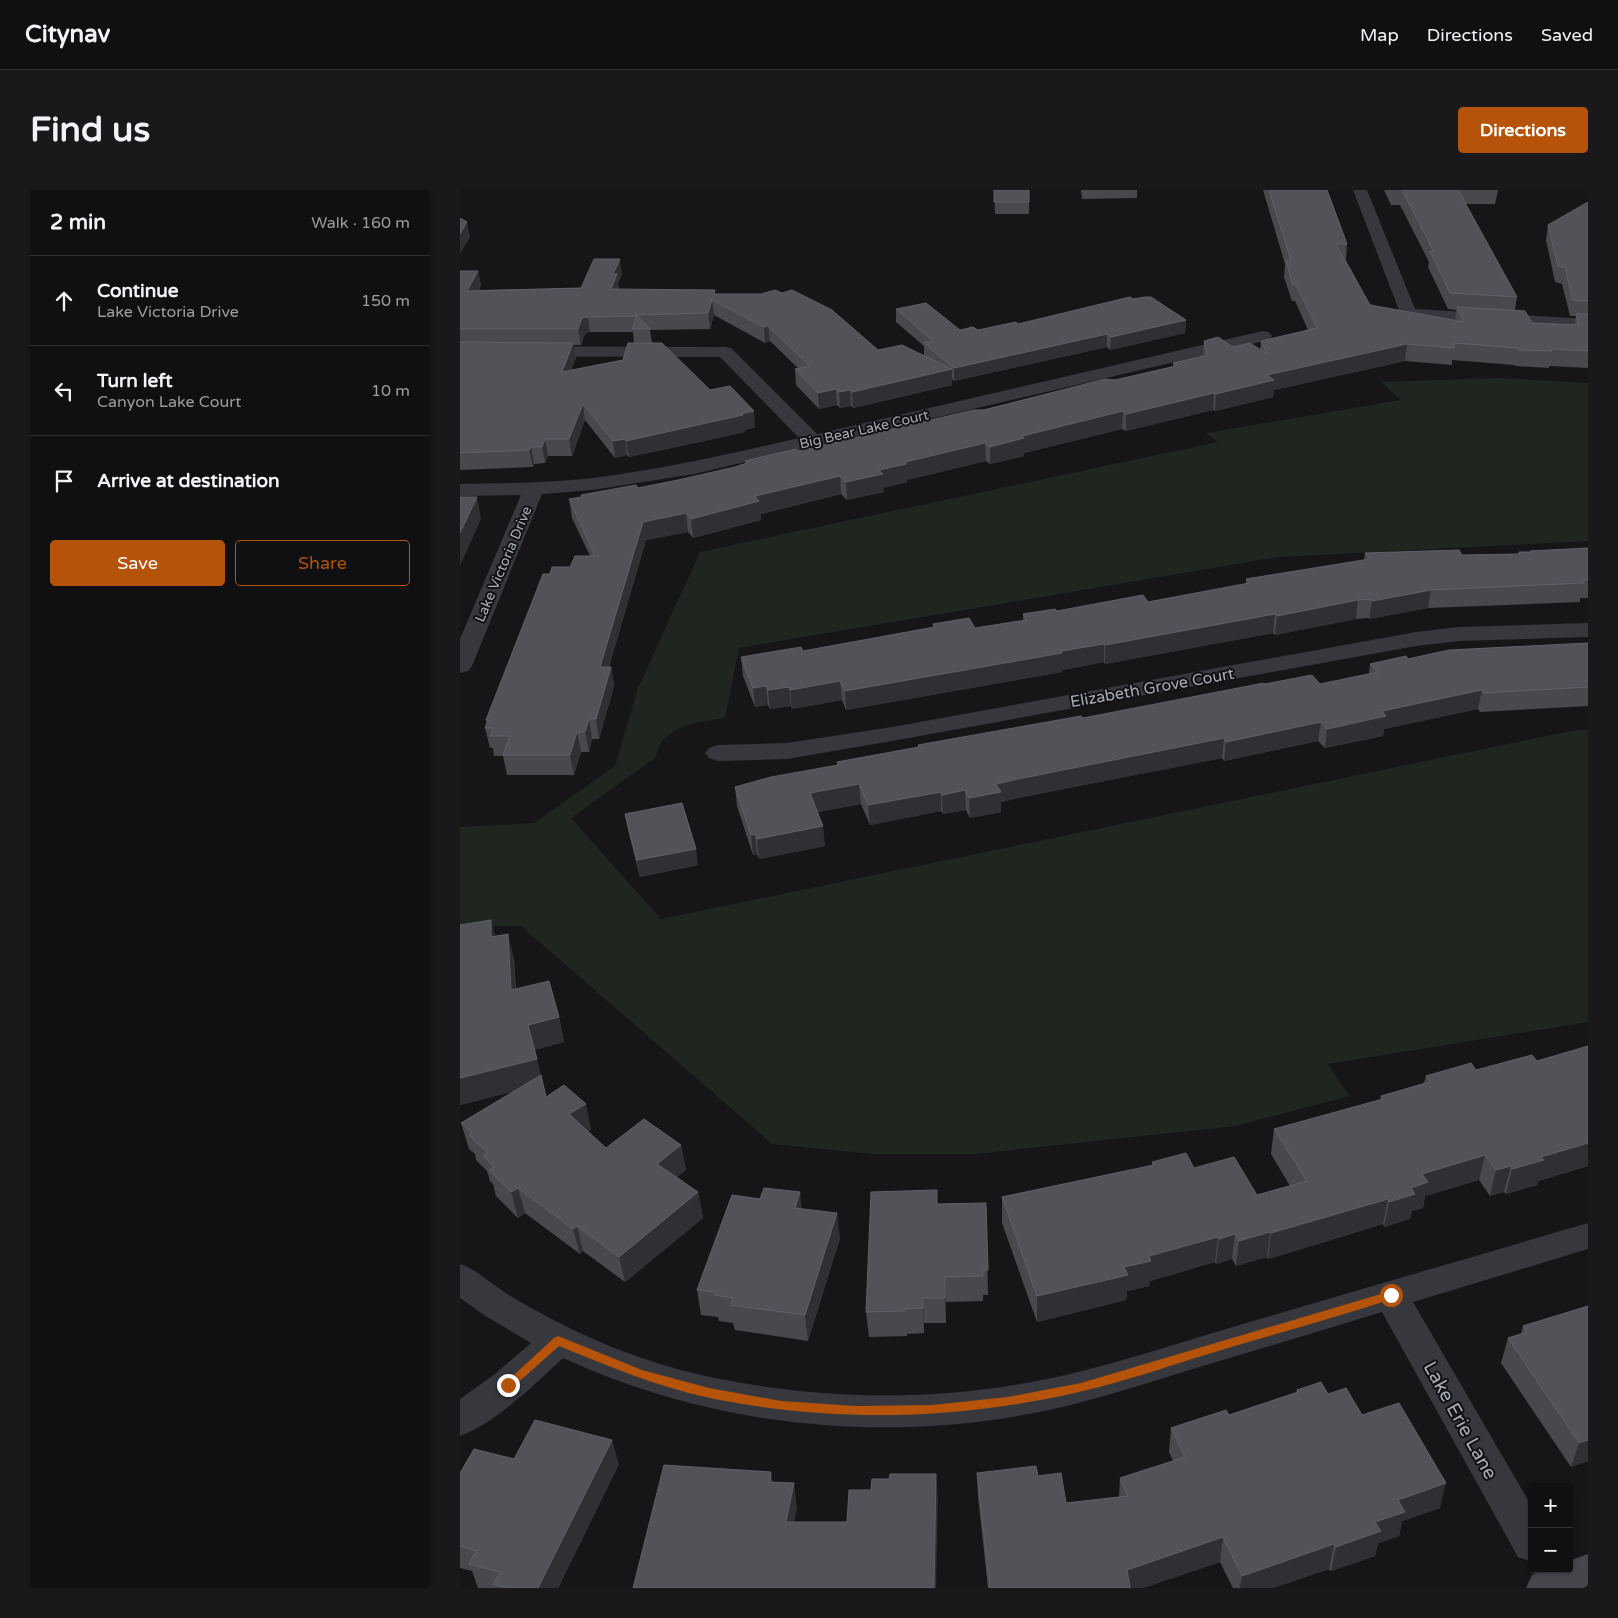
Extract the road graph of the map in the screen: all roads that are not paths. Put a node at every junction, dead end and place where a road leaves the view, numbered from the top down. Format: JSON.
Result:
{"nodes":[{"id":1,"x":1360,"y":190,"type":"edge"},
{"id":2,"x":1588,"y":324,"type":"edge"},
{"id":3,"x":1263,"y":336,"type":"dead end"},
{"id":4,"x":460,"y":351,"type":"edge"},
{"id":5,"x":813,"y":441,"type":"junction"},
{"id":6,"x":533,"y":489,"type":"junction"},
{"id":7,"x":460,"y":490,"type":"edge"},
{"id":8,"x":1588,"y":630,"type":"edge"},
{"id":9,"x":461,"y":662,"type":"edge"},
{"id":10,"x":718,"y":753,"type":"dead end"},
{"id":11,"x":1588,"y":1236,"type":"edge"},
{"id":12,"x":460,"y":1278,"type":"edge"},
{"id":13,"x":1391,"y":1295,"type":"junction"},
{"id":14,"x":558,"y":1341,"type":"junction"},
{"id":15,"x":460,"y":1420,"type":"edge"},
{"id":16,"x":1528,"y":1537,"type":"edge"}],
"edges":[{"from":1,"to":2,"type":"street"},
{"from":3,"to":5,"type":"street","name":"Big Bear Lake Court"},
{"from":4,"to":5,"type":"street"},
{"from":5,"to":6,"type":"street","name":"Big Bear Lake Court"},
{"from":6,"to":7,"type":"street","name":"Big Bear Lake Court"},
{"from":6,"to":9,"type":"street","name":"Lake Victoria Drive"},
{"from":8,"to":10,"type":"street","name":"Elizabeth Grove Court"},
{"from":11,"to":13,"type":"street"},
{"from":12,"to":14,"type":"street"},
{"from":13,"to":14,"type":"street"},
{"from":13,"to":16,"type":"street","name":"Lake Erie Lane"},
{"from":14,"to":15,"type":"street"}]}
